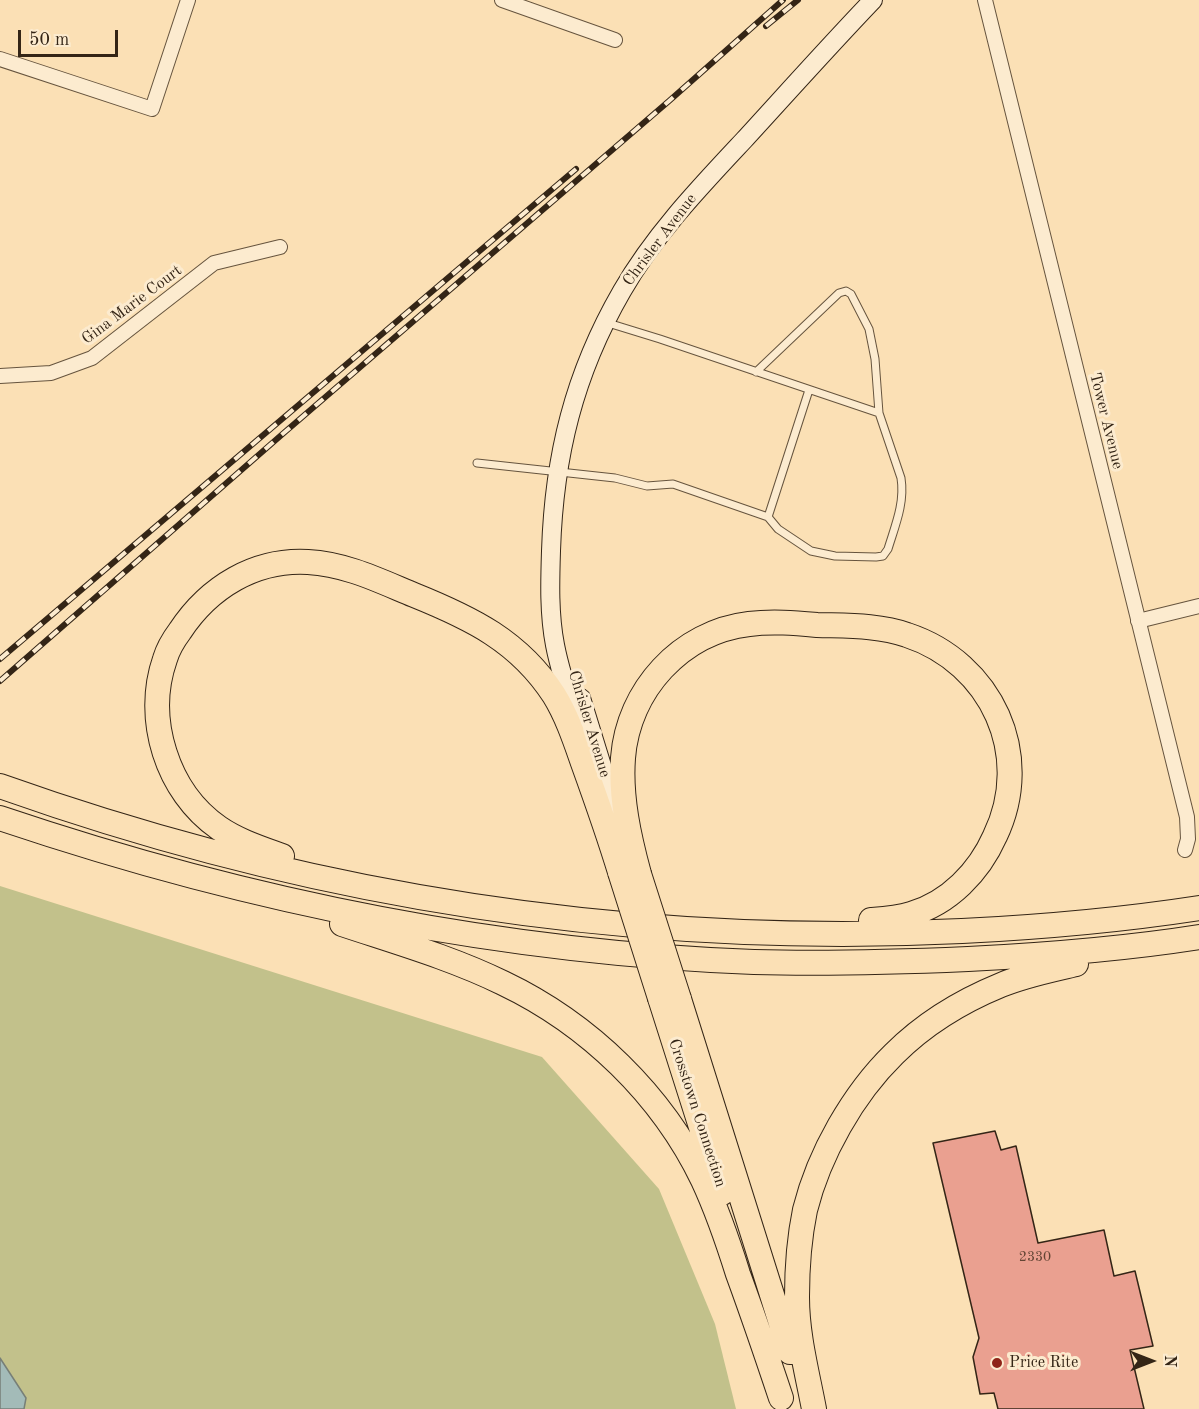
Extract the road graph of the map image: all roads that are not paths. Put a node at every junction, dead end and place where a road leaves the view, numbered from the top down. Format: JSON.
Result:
{"nodes":[{"id":1,"x":188,"y":0,"type":"edge"},
{"id":2,"x":502,"y":0,"type":"edge"},
{"id":3,"x":873,"y":0,"type":"edge"},
{"id":4,"x":985,"y":0,"type":"edge"},
{"id":5,"x":532,"y":5,"type":"edge"},
{"id":6,"x":615,"y":40,"type":"dead end"},
{"id":7,"x":0,"y":59,"type":"edge"},
{"id":8,"x":280,"y":247,"type":"dead end"},
{"id":9,"x":605,"y":322,"type":"junction"},
{"id":10,"x":756,"y":372,"type":"junction"},
{"id":11,"x":0,"y":376,"type":"edge"},
{"id":12,"x":809,"y":390,"type":"junction"},
{"id":13,"x":879,"y":413,"type":"junction"},
{"id":14,"x":477,"y":463,"type":"dead end"},
{"id":15,"x":558,"y":471,"type":"junction"},
{"id":16,"x":768,"y":517,"type":"junction"},
{"id":17,"x":550,"y":571,"type":"junction"},
{"id":18,"x":1199,"y":606,"type":"edge"},
{"id":19,"x":1138,"y":621,"type":"junction"},
{"id":20,"x":0,"y":786,"type":"edge"},
{"id":21,"x":0,"y":819,"type":"edge"},
{"id":22,"x":604,"y":819,"type":"junction"},
{"id":23,"x":1185,"y":850,"type":"dead end"},
{"id":24,"x":630,"y":873,"type":"junction"},
{"id":25,"x":214,"y":882,"type":"junction"},
{"id":26,"x":386,"y":892,"type":"junction"},
{"id":27,"x":1199,"y":908,"type":"edge"},
{"id":28,"x":754,"y":933,"type":"junction"},
{"id":29,"x":1199,"y":938,"type":"edge"},
{"id":30,"x":670,"y":999,"type":"junction"},
{"id":31,"x":783,"y":1403,"type":"edge"},
{"id":32,"x":807,"y":1409,"type":"edge"},
{"id":33,"x":814,"y":1409,"type":"edge"}],
"edges":[{"from":1,"to":7,"type":"street"},
{"from":2,"to":5,"type":"street"},
{"from":3,"to":9,"type":"street","name":"Chrisler Avenue"},
{"from":4,"to":19,"type":"street","name":"Tower Avenue"},
{"from":5,"to":6,"type":"street"},
{"from":8,"to":11,"type":"street","name":"Gina Marie Court"},
{"from":9,"to":10,"type":"lane"},
{"from":9,"to":15,"type":"street","name":"Chrisler Avenue"},
{"from":10,"to":12,"type":"lane"},
{"from":10,"to":13,"type":"lane"},
{"from":12,"to":13,"type":"lane"},
{"from":12,"to":16,"type":"lane"},
{"from":13,"to":16,"type":"lane"},
{"from":14,"to":15,"type":"lane"},
{"from":15,"to":16,"type":"lane"},
{"from":15,"to":17,"type":"street","name":"Chrisler Avenue"},
{"from":17,"to":22,"type":"street","name":"Chrisler Avenue"},
{"from":17,"to":24,"type":"street","name":"Chrisler Avenue"},
{"from":18,"to":19,"type":"street"},
{"from":19,"to":23,"type":"street","name":"Tower Avenue"},
{"from":20,"to":26,"type":"highway"},
{"from":21,"to":25,"type":"highway"},
{"from":22,"to":24,"type":"highway","name":"Crosstown Connection"},
{"from":22,"to":26,"type":"highway","name":"Crosstown Connection"},
{"from":24,"to":28,"type":"highway"},
{"from":24,"to":30,"type":"highway","name":"Crosstown Connection","bridge":true},
{"from":25,"to":29,"type":"highway"},
{"from":25,"to":31,"type":"highway"},
{"from":26,"to":28,"type":"highway"},
{"from":27,"to":28,"type":"highway"},
{"from":29,"to":33,"type":"highway"},
{"from":30,"to":31,"type":"highway","name":"Crosstown Connection"},
{"from":30,"to":32,"type":"highway","name":"Crosstown Connection"}]}
